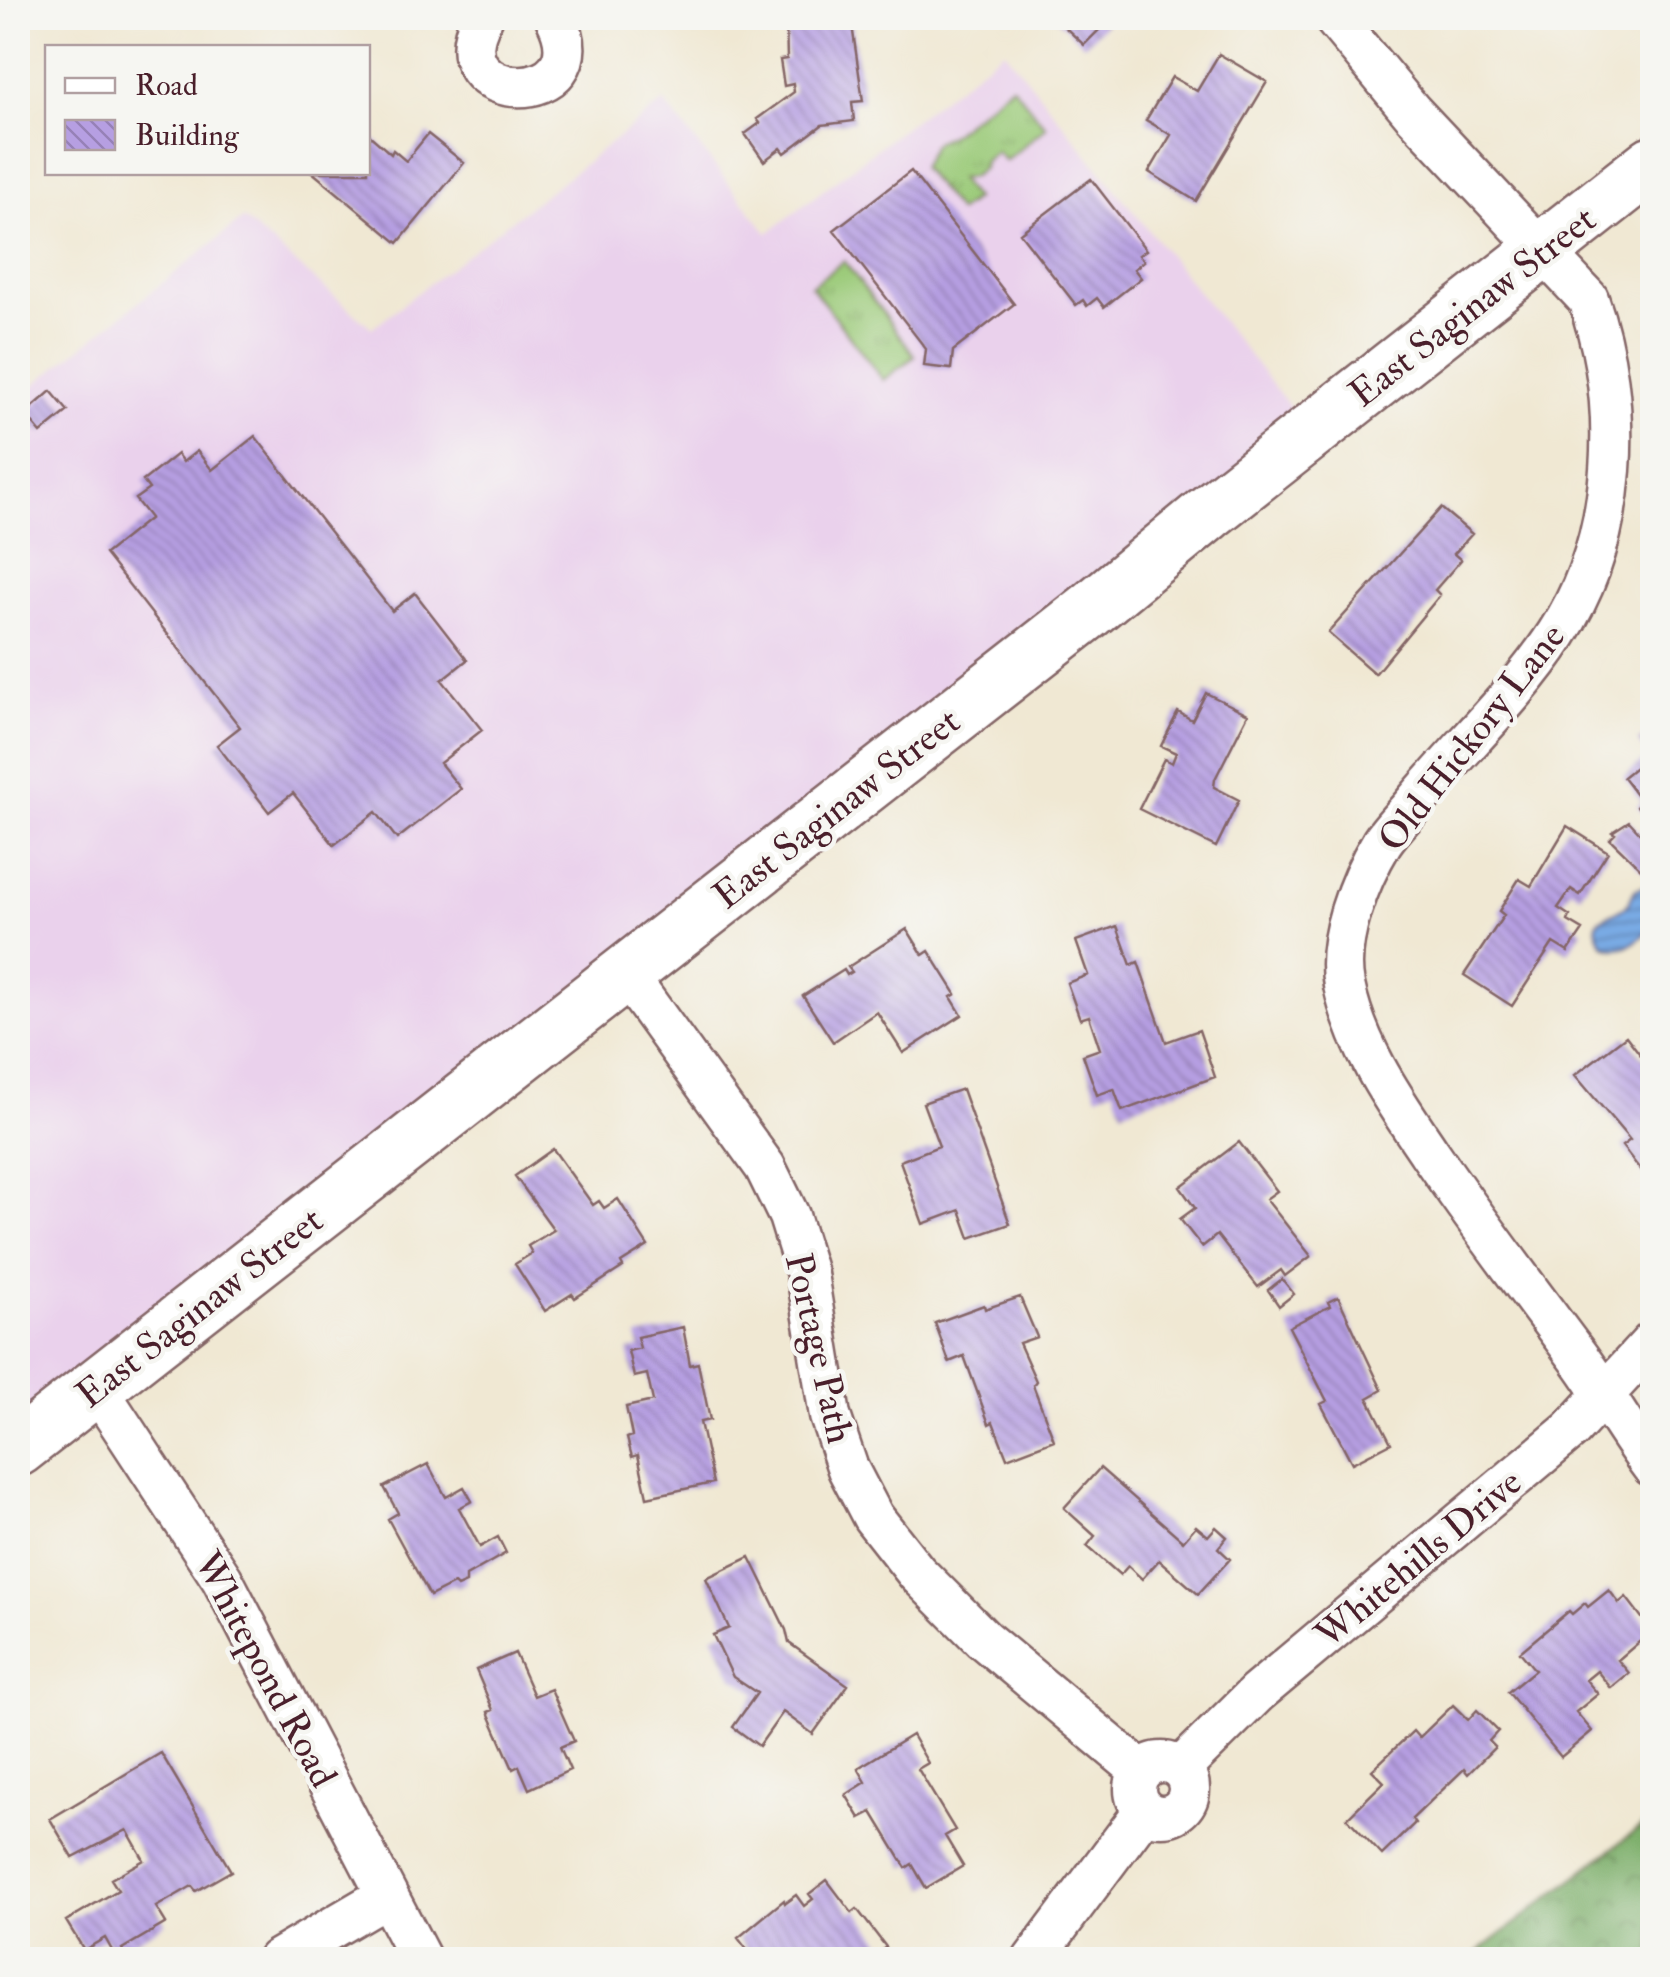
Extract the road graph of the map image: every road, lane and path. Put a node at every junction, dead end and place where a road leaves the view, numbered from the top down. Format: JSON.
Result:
{"nodes":[{"id":1,"x":482,"y":18,"type":"edge"},
{"id":2,"x":556,"y":18,"type":"edge"},
{"id":3,"x":1334,"y":18,"type":"edge"},
{"id":4,"x":1652,"y":164,"type":"edge"},
{"id":5,"x":1544,"y":251,"type":"junction"},
{"id":6,"x":625,"y":973,"type":"junction"},
{"id":7,"x":1652,"y":1342,"type":"edge"},
{"id":8,"x":96,"y":1387,"type":"junction"},
{"id":9,"x":1604,"y":1395,"type":"junction"},
{"id":10,"x":18,"y":1448,"type":"edge"},
{"id":11,"x":1652,"y":1466,"type":"edge"},
{"id":12,"x":1155,"y":1784,"type":"junction"},
{"id":13,"x":386,"y":1896,"type":"junction"},
{"id":14,"x":277,"y":1960,"type":"edge"},
{"id":15,"x":421,"y":1960,"type":"edge"},
{"id":16,"x":1033,"y":1960,"type":"edge"}],
"edges":[{"from":1,"to":2,"type":"street"},
{"from":3,"to":5,"type":"street","name":"Old Hickory Lane"},
{"from":4,"to":5,"type":"main road","name":"East Saginaw Street"},
{"from":5,"to":6,"type":"main road","name":"East Saginaw Street"},
{"from":5,"to":9,"type":"street","name":"Old Hickory Lane"},
{"from":6,"to":8,"type":"main road","name":"East Saginaw Street"},
{"from":6,"to":12,"type":"street","name":"Portage Path"},
{"from":7,"to":9,"type":"street","name":"Whitehills Drive"},
{"from":8,"to":10,"type":"main road","name":"East Saginaw Street"},
{"from":8,"to":13,"type":"street","name":"Whitepond Road"},
{"from":9,"to":11,"type":"street","name":"Old Hickory Lane"},
{"from":9,"to":12,"type":"street","name":"Whitehills Drive"},
{"from":12,"to":16,"type":"street","name":"Whitehills Drive"},
{"from":13,"to":14,"type":"street"},
{"from":13,"to":15,"type":"street","name":"Whitepond Road"}]}
